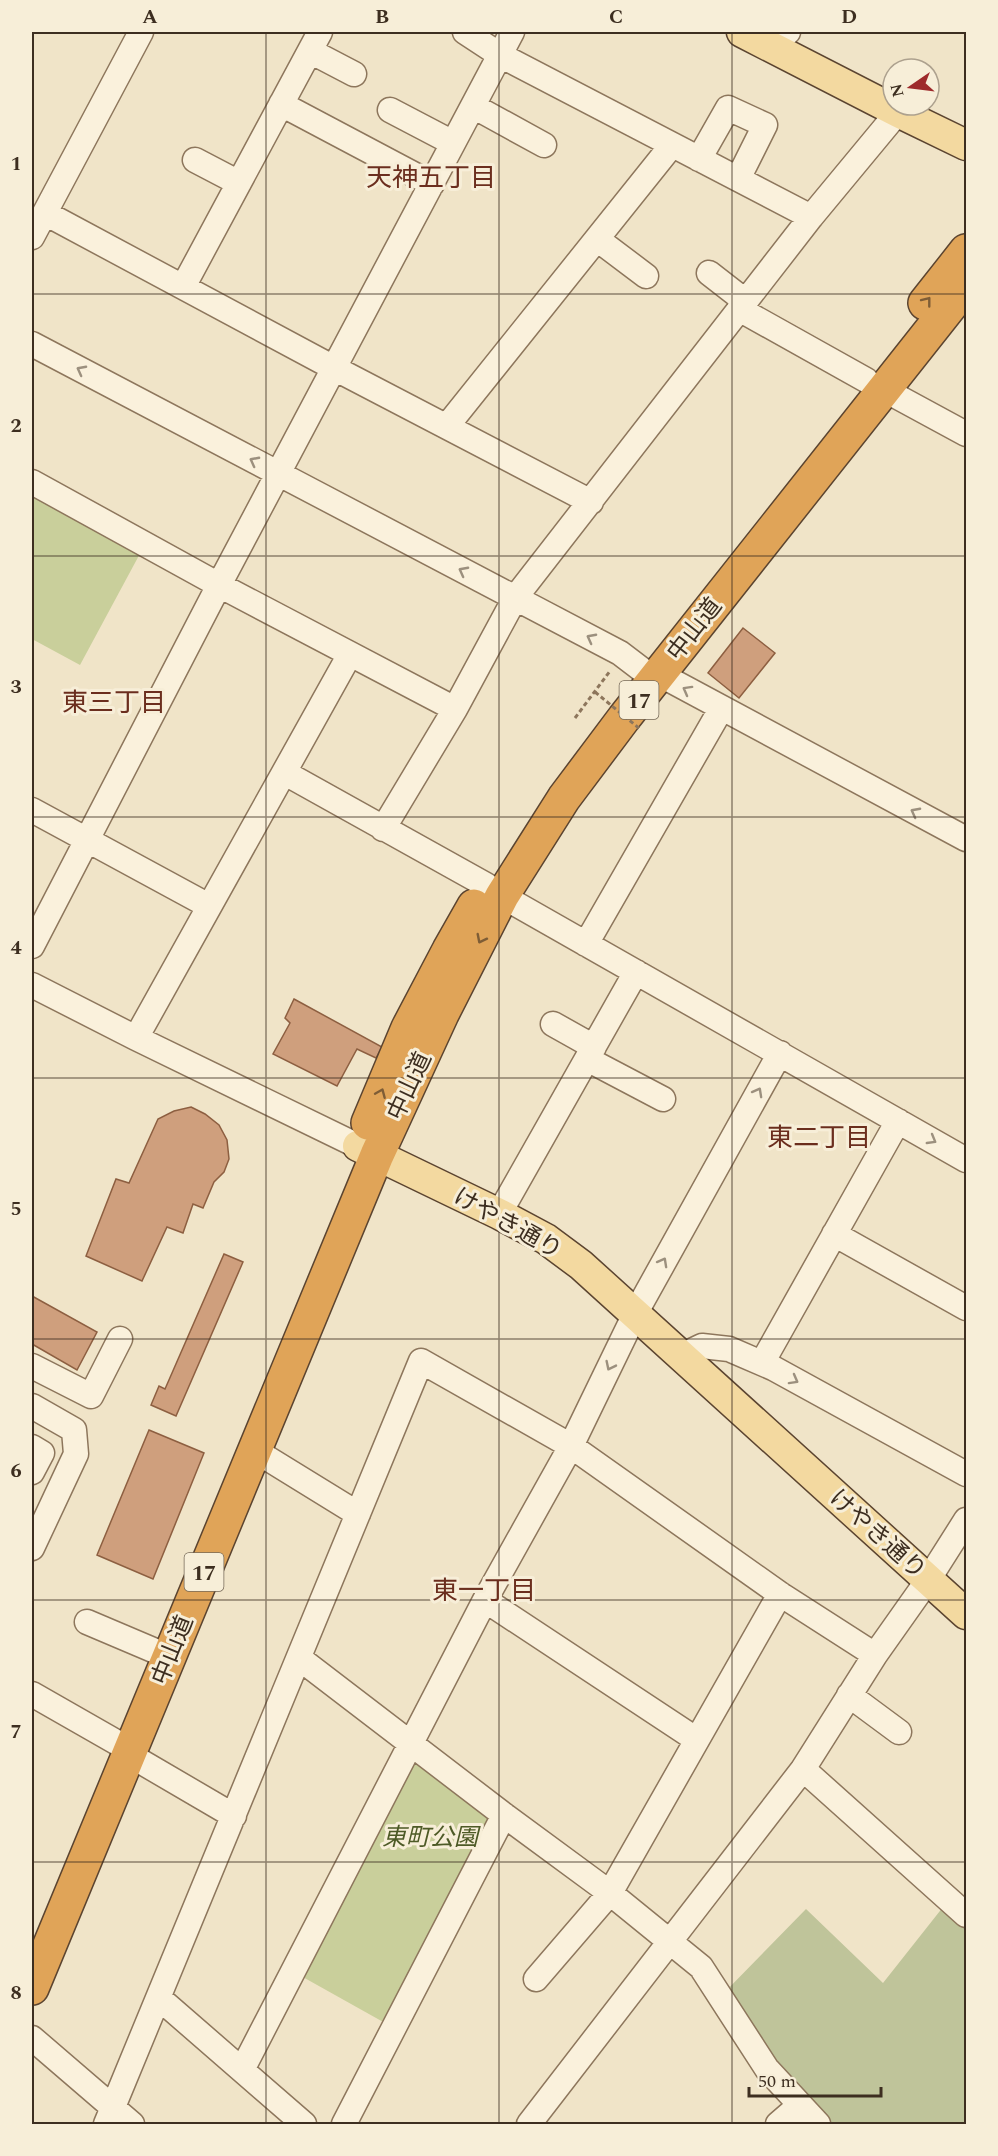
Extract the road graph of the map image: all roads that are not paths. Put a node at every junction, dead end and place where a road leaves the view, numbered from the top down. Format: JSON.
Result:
{"nodes":[{"id":1,"x":465,"y":32,"type":"edge"},
{"id":2,"x":512,"y":32,"type":"edge"},
{"id":3,"x":742,"y":32,"type":"edge"},
{"id":4,"x":132,"y":34,"type":"edge"},
{"id":5,"x":779,"y":40,"type":"edge"},
{"id":6,"x":315,"y":41,"type":"edge"},
{"id":7,"x":500,"y":55,"type":"junction"},
{"id":8,"x":354,"y":74,"type":"dead end"},
{"id":9,"x":881,"y":102,"type":"edge"},
{"id":10,"x":281,"y":104,"type":"junction"},
{"id":11,"x":473,"y":106,"type":"junction"},
{"id":12,"x":390,"y":110,"type":"dead end"},
{"id":13,"x":894,"y":117,"type":"edge"},
{"id":14,"x":909,"y":117,"type":"edge"},
{"id":15,"x":453,"y":143,"type":"junction"},
{"id":16,"x":966,"y":144,"type":"edge"},
{"id":17,"x":544,"y":145,"type":"dead end"},
{"id":18,"x":672,"y":145,"type":"junction"},
{"id":19,"x":699,"y":159,"type":"junction"},
{"id":20,"x":195,"y":160,"type":"dead end"},
{"id":21,"x":738,"y":179,"type":"junction"},
{"id":22,"x":239,"y":183,"type":"junction"},
{"id":23,"x":432,"y":184,"type":"junction"},
{"id":24,"x":45,"y":213,"type":"junction"},
{"id":25,"x":811,"y":217,"type":"junction"},
{"id":26,"x":32,"y":237,"type":"edge"},
{"id":27,"x":597,"y":238,"type":"junction"},
{"id":28,"x":966,"y":251,"type":"edge"},
{"id":29,"x":709,"y":273,"type":"dead end"},
{"id":30,"x":646,"y":276,"type":"dead end"},
{"id":31,"x":966,"y":286,"type":"edge"},
{"id":32,"x":183,"y":287,"type":"junction"},
{"id":33,"x":742,"y":305,"type":"junction"},
{"id":34,"x":32,"y":344,"type":"edge"},
{"id":35,"x":334,"y":368,"type":"junction"},
{"id":36,"x":874,"y":385,"type":"junction"},
{"id":37,"x":447,"y":426,"type":"junction"},
{"id":38,"x":966,"y":434,"type":"edge"},
{"id":39,"x":278,"y":474,"type":"junction"},
{"id":40,"x":32,"y":482,"type":"edge"},
{"id":41,"x":591,"y":502,"type":"junction"},
{"id":42,"x":219,"y":585,"type":"junction"},
{"id":43,"x":515,"y":598,"type":"junction"},
{"id":44,"x":350,"y":654,"type":"junction"},
{"id":45,"x":638,"y":670,"type":"junction"},
{"id":46,"x":455,"y":709,"type":"junction"},
{"id":47,"x":721,"y":709,"type":"junction"},
{"id":48,"x":285,"y":773,"type":"junction"},
{"id":49,"x":32,"y":810,"type":"edge"},
{"id":50,"x":383,"y":829,"type":"junction"},
{"id":51,"x":966,"y":839,"type":"edge"},
{"id":52,"x":87,"y":840,"type":"junction"},
{"id":53,"x":494,"y":891,"type":"junction"},
{"id":54,"x":209,"y":906,"type":"junction"},
{"id":55,"x":586,"y":944,"type":"junction"},
{"id":56,"x":32,"y":946,"type":"edge"},
{"id":57,"x":636,"y":972,"type":"junction"},
{"id":58,"x":32,"y":985,"type":"edge"},
{"id":59,"x":553,"y":1024,"type":"dead end"},
{"id":60,"x":136,"y":1038,"type":"junction"},
{"id":61,"x":590,"y":1053,"type":"junction"},
{"id":62,"x":780,"y":1053,"type":"junction"},
{"id":63,"x":663,"y":1099,"type":"dead end"},
{"id":64,"x":898,"y":1121,"type":"junction"},
{"id":65,"x":367,"y":1151,"type":"junction"},
{"id":66,"x":966,"y":1160,"type":"edge"},
{"id":67,"x":499,"y":1214,"type":"junction"},
{"id":68,"x":834,"y":1234,"type":"junction"},
{"id":69,"x":966,"y":1308,"type":"edge"},
{"id":70,"x":635,"y":1314,"type":"junction"},
{"id":71,"x":120,"y":1339,"type":"dead end"},
{"id":72,"x":681,"y":1356,"type":"junction"},
{"id":73,"x":762,"y":1363,"type":"junction"},
{"id":74,"x":32,"y":1366,"type":"edge"},
{"id":75,"x":32,"y":1406,"type":"edge"},
{"id":76,"x":571,"y":1446,"type":"junction"},
{"id":77,"x":32,"y":1447,"type":"edge"},
{"id":78,"x":254,"y":1450,"type":"junction"},
{"id":79,"x":32,"y":1472,"type":"edge"},
{"id":80,"x":966,"y":1474,"type":"edge"},
{"id":81,"x":358,"y":1514,"type":"junction"},
{"id":82,"x":966,"y":1520,"type":"edge"},
{"id":83,"x":32,"y":1548,"type":"edge"},
{"id":84,"x":928,"y":1580,"type":"junction"},
{"id":85,"x":780,"y":1594,"type":"junction"},
{"id":86,"x":485,"y":1600,"type":"junction"},
{"id":87,"x":966,"y":1614,"type":"edge"},
{"id":88,"x":87,"y":1623,"type":"dead end"},
{"id":89,"x":153,"y":1650,"type":"junction"},
{"id":90,"x":875,"y":1655,"type":"junction"},
{"id":91,"x":299,"y":1658,"type":"junction"},
{"id":92,"x":32,"y":1694,"type":"edge"},
{"id":93,"x":849,"y":1695,"type":"junction"},
{"id":94,"x":898,"y":1732,"type":"dead end"},
{"id":95,"x":697,"y":1740,"type":"junction"},
{"id":96,"x":410,"y":1743,"type":"junction"},
{"id":97,"x":122,"y":1748,"type":"junction"},
{"id":98,"x":803,"y":1769,"type":"junction"},
{"id":99,"x":504,"y":1815,"type":"junction"},
{"id":100,"x":234,"y":1816,"type":"junction"},
{"id":101,"x":610,"y":1893,"type":"junction"},
{"id":102,"x":966,"y":1915,"type":"edge"},
{"id":103,"x":32,"y":1938,"type":"edge"},
{"id":104,"x":670,"y":1941,"type":"junction"},
{"id":105,"x":536,"y":1979,"type":"dead end"},
{"id":106,"x":32,"y":1989,"type":"edge"},
{"id":107,"x":159,"y":1998,"type":"junction"},
{"id":108,"x":32,"y":2038,"type":"edge"},
{"id":109,"x":242,"y":2070,"type":"junction"},
{"id":110,"x":800,"y":2105,"type":"junction"},
{"id":111,"x":110,"y":2116,"type":"edge"},
{"id":112,"x":132,"y":2124,"type":"edge"},
{"id":113,"x":304,"y":2124,"type":"edge"},
{"id":114,"x":344,"y":2124,"type":"edge"},
{"id":115,"x":529,"y":2124,"type":"edge"},
{"id":116,"x":778,"y":2124,"type":"edge"},
{"id":117,"x":818,"y":2124,"type":"edge"}],
"edges":[{"from":1,"to":7,"type":"street"},
{"from":2,"to":7,"type":"street"},
{"from":3,"to":5,"type":"main road"},
{"from":4,"to":24,"type":"street"},
{"from":5,"to":9,"type":"main road"},
{"from":6,"to":8,"type":"street"},
{"from":6,"to":10,"type":"street"},
{"from":7,"to":11,"type":"street"},
{"from":7,"to":18,"type":"street"},
{"from":10,"to":22,"type":"street"},
{"from":10,"to":23,"type":"street"},
{"from":11,"to":15,"type":"street"},
{"from":11,"to":17,"type":"street"},
{"from":12,"to":15,"type":"street"},
{"from":13,"to":25,"type":"street"},
{"from":14,"to":16,"type":"main road"},
{"from":15,"to":23,"type":"street"},
{"from":18,"to":19,"type":"street"},
{"from":18,"to":27,"type":"street"},
{"from":19,"to":21,"type":"street"},
{"from":19,"to":21,"type":"street"},
{"from":20,"to":22,"type":"street"},
{"from":21,"to":25,"type":"street"},
{"from":22,"to":32,"type":"street"},
{"from":23,"to":35,"type":"street"},
{"from":24,"to":26,"type":"street"},
{"from":24,"to":32,"type":"street"},
{"from":25,"to":33,"type":"street"},
{"from":27,"to":30,"type":"street"},
{"from":27,"to":37,"type":"street"},
{"from":36,"to":28,"type":"highway","name":"中山道","number":"17","one_way":true},
{"from":29,"to":33,"type":"street"},
{"from":31,"to":36,"type":"highway","name":"中山道","number":"17"},
{"from":32,"to":35,"type":"street"},
{"from":33,"to":36,"type":"street"},
{"from":33,"to":41,"type":"street"},
{"from":39,"to":34,"type":"street","one_way":true},
{"from":35,"to":37,"type":"street"},
{"from":35,"to":39,"type":"street"},
{"from":36,"to":38,"type":"street"},
{"from":36,"to":45,"type":"highway","name":"中山道","number":"17"},
{"from":37,"to":41,"type":"street"},
{"from":39,"to":42,"type":"street"},
{"from":43,"to":39,"type":"street","one_way":true},
{"from":40,"to":42,"type":"street"},
{"from":41,"to":43,"type":"street"},
{"from":42,"to":44,"type":"street"},
{"from":42,"to":52,"type":"street"},
{"from":45,"to":43,"type":"street","one_way":true},
{"from":43,"to":46,"type":"street"},
{"from":44,"to":46,"type":"street"},
{"from":44,"to":48,"type":"street"},
{"from":47,"to":45,"type":"street","one_way":true},
{"from":45,"to":53,"type":"highway","name":"中山道","number":"17"},
{"from":46,"to":50,"type":"street"},
{"from":51,"to":47,"type":"street","one_way":true},
{"from":47,"to":55,"type":"street"},
{"from":48,"to":50,"type":"street"},
{"from":48,"to":54,"type":"street"},
{"from":49,"to":52,"type":"street"},
{"from":50,"to":53,"type":"street"},
{"from":52,"to":54,"type":"street"},
{"from":52,"to":56,"type":"street"},
{"from":53,"to":55,"type":"street"},
{"from":53,"to":65,"type":"highway","name":"中山道","number":"17"},
{"from":54,"to":60,"type":"street"},
{"from":55,"to":57,"type":"street"},
{"from":57,"to":61,"type":"street"},
{"from":57,"to":62,"type":"street"},
{"from":58,"to":60,"type":"street","name":"けやき通り"},
{"from":59,"to":61,"type":"street"},
{"from":60,"to":65,"type":"street","name":"けやき通り"},
{"from":61,"to":63,"type":"street"},
{"from":61,"to":67,"type":"street"},
{"from":62,"to":64,"type":"street"},
{"from":70,"to":62,"type":"street","one_way":true},
{"from":64,"to":66,"type":"street","one_way":true},
{"from":64,"to":68,"type":"street"},
{"from":65,"to":67,"type":"main road","name":"けやき通り"},
{"from":65,"to":78,"type":"highway","name":"中山道","number":"17"},
{"from":65,"to":89,"type":"highway","name":"中山道","number":"17"},
{"from":67,"to":70,"type":"main road","name":"けやき通り"},
{"from":68,"to":69,"type":"street"},
{"from":68,"to":73,"type":"street"},
{"from":70,"to":72,"type":"main road","name":"けやき通り"},
{"from":70,"to":76,"type":"street","one_way":true},
{"from":71,"to":74,"type":"street"},
{"from":72,"to":73,"type":"street"},
{"from":72,"to":84,"type":"main road","name":"けやき通り"},
{"from":73,"to":80,"type":"street","one_way":true},
{"from":75,"to":83,"type":"street"},
{"from":76,"to":81,"type":"street"},
{"from":76,"to":85,"type":"street"},
{"from":76,"to":86,"type":"street"},
{"from":77,"to":79,"type":"street"},
{"from":78,"to":81,"type":"street"},
{"from":78,"to":97,"type":"highway","name":"中山道","number":"17"},
{"from":81,"to":91,"type":"street"},
{"from":82,"to":84,"type":"street"},
{"from":84,"to":87,"type":"main road","name":"けやき通り"},
{"from":84,"to":90,"type":"street"},
{"from":85,"to":90,"type":"street"},
{"from":85,"to":95,"type":"street"},
{"from":86,"to":95,"type":"street"},
{"from":86,"to":96,"type":"street"},
{"from":88,"to":89,"type":"street"},
{"from":89,"to":97,"type":"highway","name":"中山道","number":"17"},
{"from":90,"to":93,"type":"street"},
{"from":91,"to":96,"type":"street"},
{"from":91,"to":100,"type":"street"},
{"from":92,"to":97,"type":"street"},
{"from":93,"to":94,"type":"street"},
{"from":93,"to":98,"type":"street"},
{"from":95,"to":101,"type":"street"},
{"from":96,"to":99,"type":"street"},
{"from":96,"to":109,"type":"street"},
{"from":97,"to":100,"type":"street"},
{"from":97,"to":103,"type":"highway","name":"中山道","number":"17"},
{"from":97,"to":106,"type":"highway","name":"中山道","number":"17"},
{"from":98,"to":102,"type":"street"},
{"from":98,"to":104,"type":"street"},
{"from":99,"to":101,"type":"street"},
{"from":99,"to":114,"type":"street"},
{"from":100,"to":107,"type":"street"},
{"from":101,"to":104,"type":"street"},
{"from":101,"to":105,"type":"street"},
{"from":104,"to":110,"type":"street"},
{"from":104,"to":115,"type":"street"},
{"from":107,"to":109,"type":"street"},
{"from":107,"to":111,"type":"street"},
{"from":108,"to":111,"type":"street"},
{"from":109,"to":113,"type":"street"},
{"from":110,"to":116,"type":"street"},
{"from":110,"to":117,"type":"street"},
{"from":111,"to":112,"type":"street"}]}
